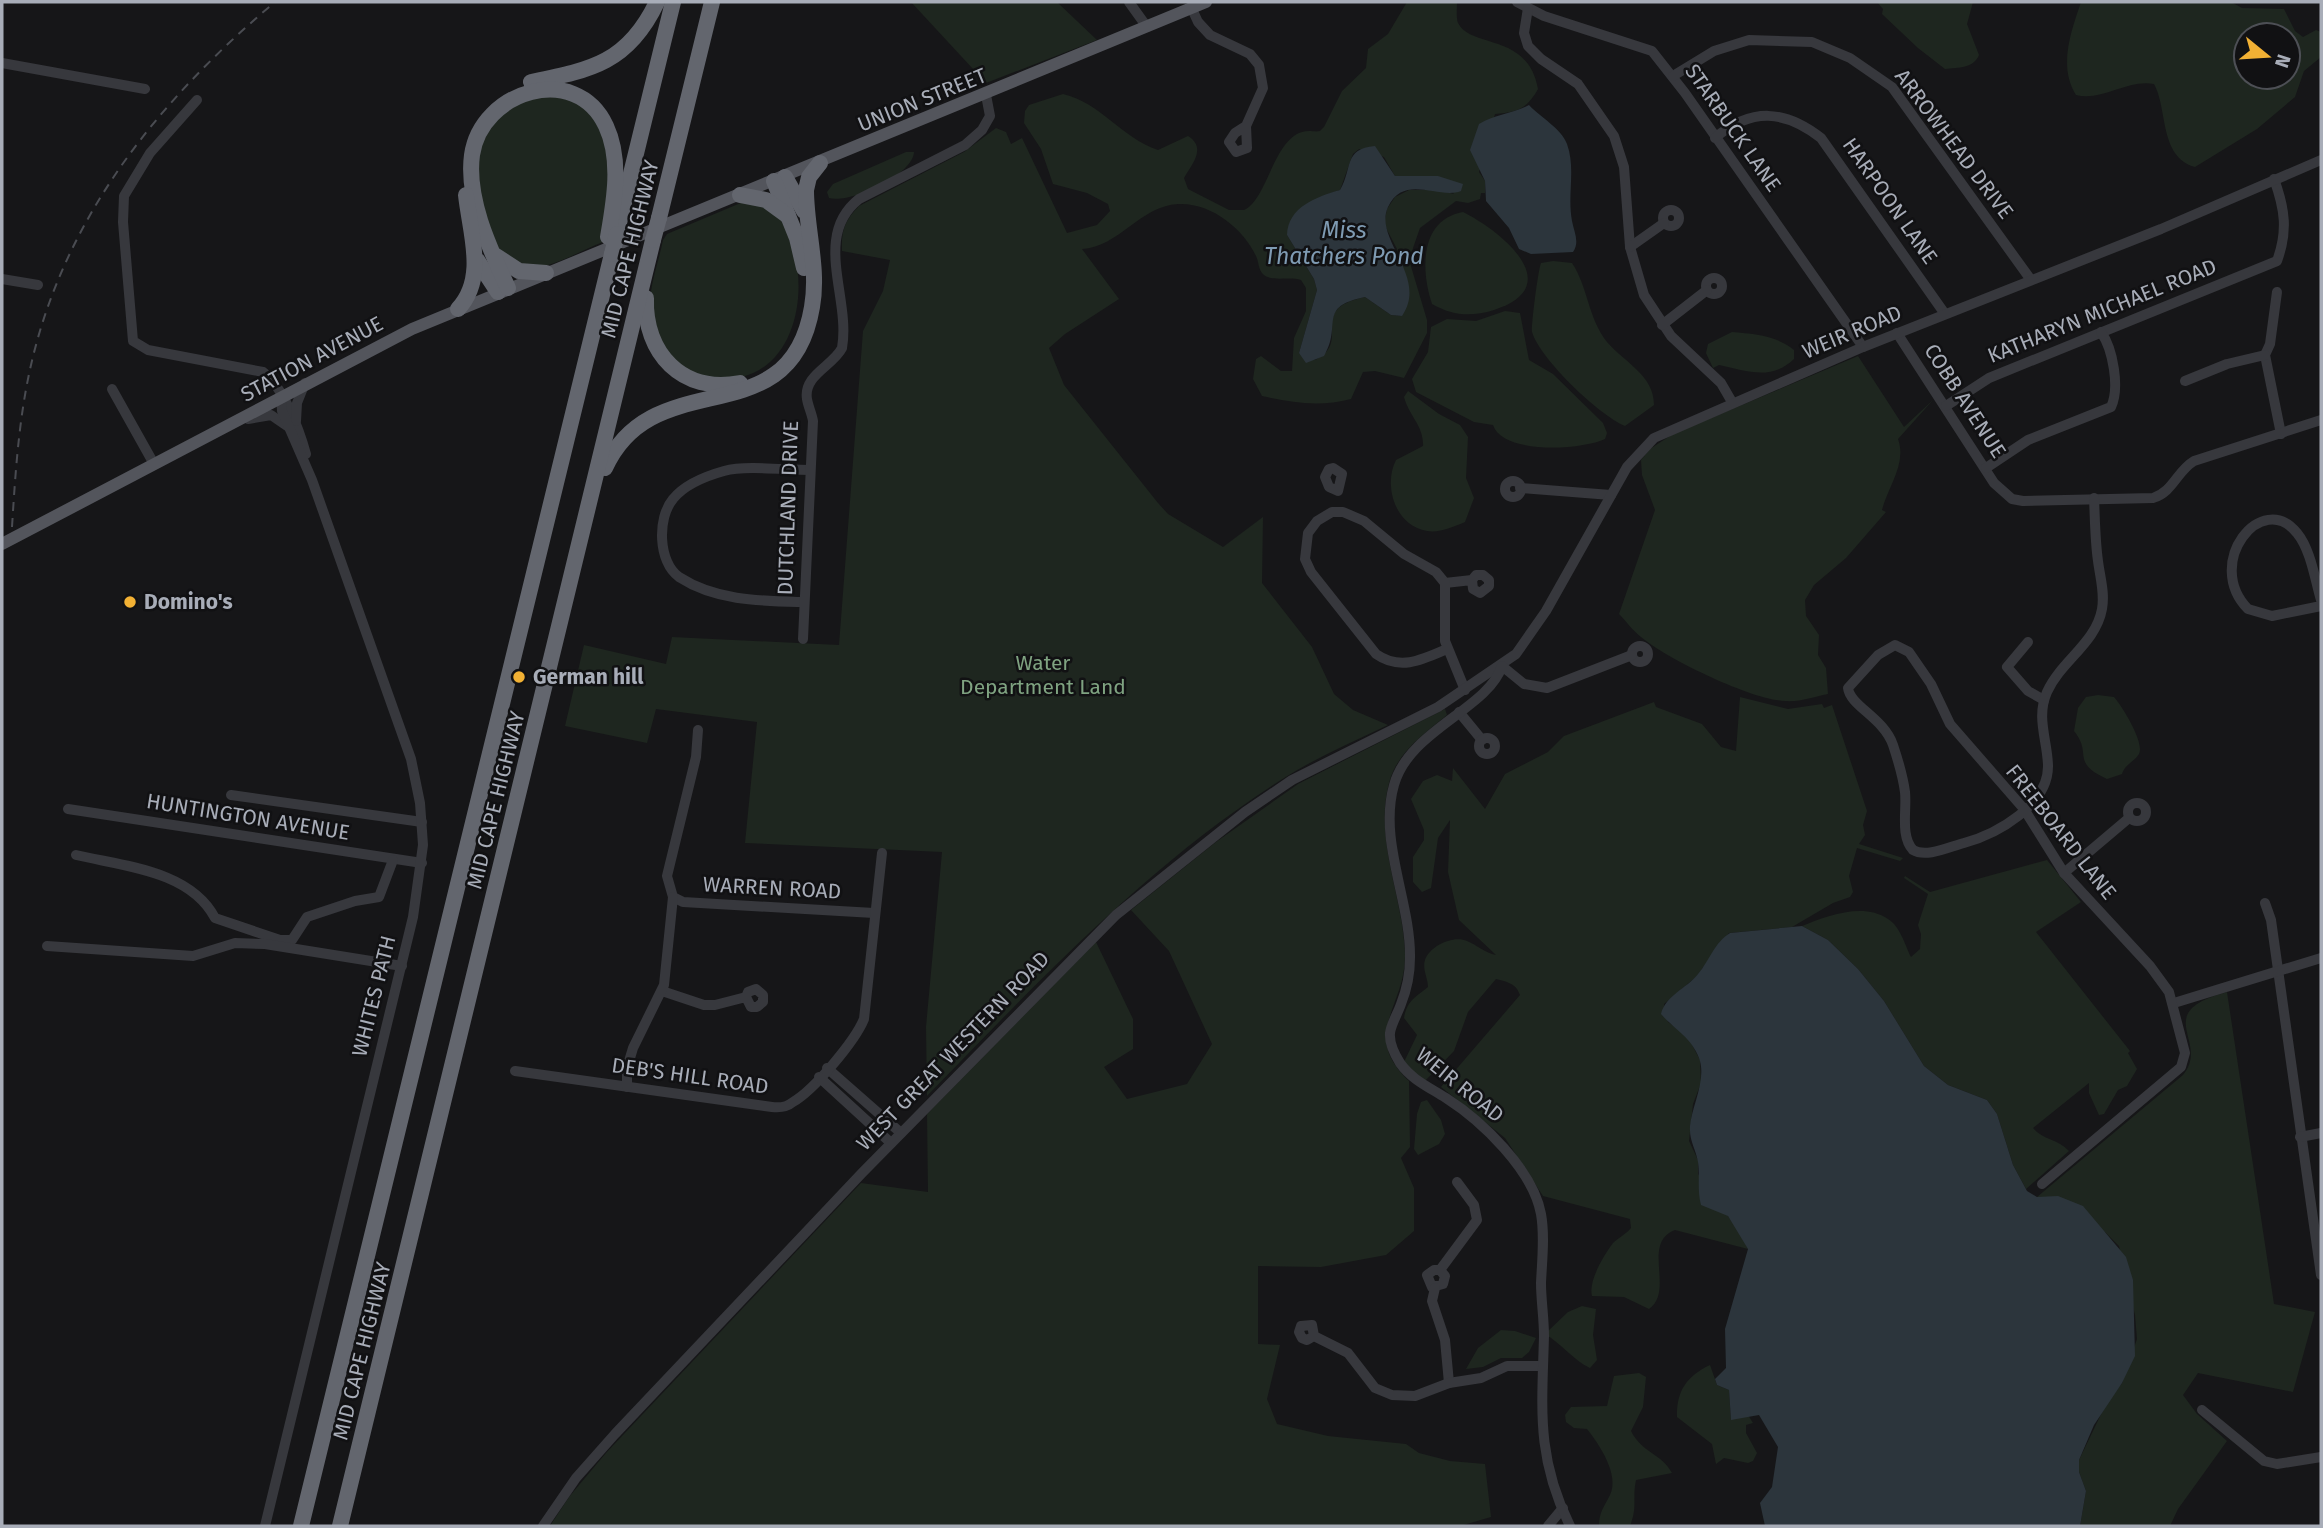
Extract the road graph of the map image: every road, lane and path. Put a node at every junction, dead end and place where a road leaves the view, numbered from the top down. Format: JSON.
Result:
{"nodes":[{"id":1,"x":657,"y":2,"type":"edge"},
{"id":2,"x":673,"y":2,"type":"edge"},
{"id":3,"x":712,"y":2,"type":"edge"},
{"id":4,"x":1129,"y":2,"type":"edge"},
{"id":5,"x":1206,"y":2,"type":"edge"},
{"id":6,"x":1517,"y":2,"type":"edge"},
{"id":7,"x":1528,"y":8,"type":"junction"},
{"id":8,"x":1192,"y":9,"type":"junction"},
{"id":9,"x":1147,"y":27,"type":"junction"},
{"id":10,"x":2,"y":63,"type":"edge"},
{"id":11,"x":1673,"y":76,"type":"junction"},
{"id":12,"x":145,"y":89,"type":"dead end"},
{"id":13,"x":986,"y":95,"type":"junction"},
{"id":14,"x":197,"y":100,"type":"dead end"},
{"id":15,"x":1246,"y":126,"type":"dead end"},
{"id":16,"x":1716,"y":138,"type":"junction"},
{"id":17,"x":2321,"y":160,"type":"edge"},
{"id":18,"x":820,"y":163,"type":"junction"},
{"id":19,"x":779,"y":179,"type":"junction"},
{"id":20,"x":2274,"y":179,"type":"junction"},
{"id":21,"x":740,"y":195,"type":"junction"},
{"id":22,"x":807,"y":216,"type":"junction"},
{"id":23,"x":789,"y":218,"type":"junction"},
{"id":24,"x":1664,"y":223,"type":"dead end"},
{"id":25,"x":654,"y":229,"type":"junction"},
{"id":26,"x":612,"y":235,"type":"junction"},
{"id":27,"x":1630,"y":247,"type":"junction"},
{"id":28,"x":473,"y":252,"type":"junction"},
{"id":29,"x":494,"y":254,"type":"junction"},
{"id":30,"x":546,"y":273,"type":"junction"},
{"id":31,"x":2,"y":279,"type":"edge"},
{"id":32,"x":2031,"y":280,"type":"junction"},
{"id":33,"x":38,"y":285,"type":"dead end"},
{"id":34,"x":503,"y":290,"type":"junction"},
{"id":35,"x":1707,"y":290,"type":"dead end"},
{"id":36,"x":2277,"y":292,"type":"dead end"},
{"id":37,"x":458,"y":309,"type":"junction"},
{"id":38,"x":1945,"y":314,"type":"junction"},
{"id":39,"x":1662,"y":325,"type":"junction"},
{"id":40,"x":2101,"y":332,"type":"junction"},
{"id":41,"x":1897,"y":333,"type":"junction"},
{"id":42,"x":1863,"y":347,"type":"junction"},
{"id":43,"x":2265,"y":355,"type":"junction"},
{"id":44,"x":2185,"y":382,"type":"dead end"},
{"id":45,"x":305,"y":383,"type":"junction"},
{"id":46,"x":112,"y":389,"type":"dead end"},
{"id":47,"x":281,"y":397,"type":"junction"},
{"id":48,"x":1732,"y":402,"type":"junction"},
{"id":49,"x":1946,"y":406,"type":"junction"},
{"id":50,"x":2321,"y":420,"type":"edge"},
{"id":51,"x":293,"y":426,"type":"junction"},
{"id":52,"x":216,"y":431,"type":"junction"},
{"id":53,"x":2281,"y":435,"type":"junction"},
{"id":54,"x":154,"y":464,"type":"junction"},
{"id":55,"x":1986,"y":468,"type":"junction"},
{"id":56,"x":810,"y":470,"type":"junction"},
{"id":57,"x":1520,"y":488,"type":"dead end"},
{"id":58,"x":1338,"y":491,"type":"dead end"},
{"id":59,"x":1612,"y":495,"type":"junction"},
{"id":60,"x":2094,"y":498,"type":"junction"},
{"id":61,"x":592,"y":499,"type":"junction"},
{"id":62,"x":1337,"y":511,"type":"junction"},
{"id":63,"x":2,"y":544,"type":"edge"},
{"id":64,"x":1472,"y":580,"type":"dead end"},
{"id":65,"x":1446,"y":583,"type":"junction"},
{"id":66,"x":2321,"y":600,"type":"edge"},
{"id":67,"x":803,"y":602,"type":"junction"},
{"id":68,"x":2321,"y":606,"type":"edge"},
{"id":69,"x":803,"y":639,"type":"dead end"},
{"id":70,"x":2028,"y":642,"type":"dead end"},
{"id":71,"x":1447,"y":649,"type":"junction"},
{"id":72,"x":1632,"y":655,"type":"dead end"},
{"id":73,"x":1502,"y":666,"type":"junction"},
{"id":74,"x":1465,"y":690,"type":"junction"},
{"id":75,"x":2044,"y":700,"type":"junction"},
{"id":76,"x":1460,"y":712,"type":"junction"},
{"id":77,"x":698,"y":730,"type":"dead end"},
{"id":78,"x":1482,"y":740,"type":"dead end"},
{"id":79,"x":231,"y":795,"type":"dead end"},
{"id":80,"x":68,"y":808,"type":"dead end"},
{"id":81,"x":2024,"y":809,"type":"junction"},
{"id":82,"x":2129,"y":818,"type":"dead end"},
{"id":83,"x":422,"y":822,"type":"junction"},
{"id":84,"x":882,"y":853,"type":"dead end"},
{"id":85,"x":76,"y":855,"type":"dead end"},
{"id":86,"x":393,"y":860,"type":"junction"},
{"id":87,"x":422,"y":863,"type":"junction"},
{"id":88,"x":2064,"y":873,"type":"junction"},
{"id":89,"x":673,"y":897,"type":"junction"},
{"id":90,"x":2265,"y":903,"type":"dead end"},
{"id":91,"x":874,"y":913,"type":"junction"},
{"id":92,"x":47,"y":946,"type":"dead end"},
{"id":93,"x":2321,"y":958,"type":"edge"},
{"id":94,"x":401,"y":966,"type":"junction"},
{"id":95,"x":2278,"y":970,"type":"junction"},
{"id":96,"x":662,"y":991,"type":"junction"},
{"id":97,"x":746,"y":997,"type":"dead end"},
{"id":98,"x":2174,"y":1003,"type":"junction"},
{"id":99,"x":514,"y":1071,"type":"dead end"},
{"id":100,"x":823,"y":1072,"type":"junction"},
{"id":101,"x":627,"y":1087,"type":"junction"},
{"id":102,"x":901,"y":1133,"type":"junction"},
{"id":103,"x":2321,"y":1133,"type":"edge"},
{"id":104,"x":2300,"y":1137,"type":"junction"},
{"id":105,"x":891,"y":1143,"type":"junction"},
{"id":106,"x":1457,"y":1182,"type":"dead end"},
{"id":107,"x":2042,"y":1184,"type":"dead end"},
{"id":108,"x":2321,"y":1275,"type":"edge"},
{"id":109,"x":1314,"y":1336,"type":"dead end"},
{"id":110,"x":1541,"y":1366,"type":"junction"},
{"id":111,"x":1449,"y":1383,"type":"junction"},
{"id":112,"x":2202,"y":1410,"type":"dead end"},
{"id":113,"x":2321,"y":1457,"type":"edge"},
{"id":114,"x":1563,"y":1508,"type":"junction"},
{"id":115,"x":265,"y":1526,"type":"edge"},
{"id":116,"x":301,"y":1526,"type":"edge"},
{"id":117,"x":340,"y":1526,"type":"edge"},
{"id":118,"x":543,"y":1526,"type":"edge"},
{"id":119,"x":1548,"y":1526,"type":"edge"},
{"id":120,"x":1570,"y":1526,"type":"edge"}],
"edges":[{"from":1,"to":28,"type":"highway"},
{"from":2,"to":26,"type":"highway","name":"MID CAPE HIGHWAY"},
{"from":3,"to":25,"type":"highway","name":"MID CAPE HIGHWAY"},
{"from":4,"to":9,"type":"street"},
{"from":5,"to":8,"type":"main road","name":"UNION STREET"},
{"from":6,"to":7,"type":"street","name":"STARBUCK LANE"},
{"from":7,"to":11,"type":"street","name":"STARBUCK LANE"},
{"from":7,"to":27,"type":"street"},
{"from":8,"to":9,"type":"main road","name":"UNION STREET"},
{"from":8,"to":15,"type":"street"},
{"from":9,"to":13,"type":"main road","name":"UNION STREET"},
{"from":10,"to":12,"type":"street"},
{"from":11,"to":16,"type":"street","name":"STARBUCK LANE"},
{"from":11,"to":32,"type":"street","name":"ARROWHEAD DRIVE"},
{"from":13,"to":18,"type":"main road","name":"UNION STREET"},
{"from":13,"to":56,"type":"street","name":"DUTCHLAND DRIVE"},
{"from":14,"to":47,"type":"street"},
{"from":16,"to":38,"type":"street","name":"HARPOON LANE"},
{"from":16,"to":42,"type":"street","name":"STARBUCK LANE"},
{"from":17,"to":20,"type":"street","name":"WEIR ROAD"},
{"from":18,"to":19,"type":"main road","name":"UNION STREET"},
{"from":18,"to":22,"type":"highway"},
{"from":19,"to":21,"type":"main road","name":"UNION STREET"},
{"from":19,"to":22,"type":"highway"},
{"from":19,"to":23,"type":"highway"},
{"from":20,"to":32,"type":"street","name":"WEIR ROAD"},
{"from":20,"to":40,"type":"street","name":"KATHARYN MICHAEL ROAD"},
{"from":21,"to":23,"type":"highway"},
{"from":21,"to":25,"type":"main road","name":"UNION STREET"},
{"from":22,"to":61,"type":"highway"},
{"from":23,"to":25,"type":"highway"},
{"from":24,"to":27,"type":"street"},
{"from":25,"to":30,"type":"main road","name":"STATION AVENUE"},
{"from":25,"to":61,"type":"highway","name":"MID CAPE HIGHWAY"},
{"from":26,"to":29,"type":"highway"},
{"from":26,"to":116,"type":"highway","name":"MID CAPE HIGHWAY","bridge":true},
{"from":27,"to":39,"type":"street"},
{"from":28,"to":34,"type":"highway"},
{"from":28,"to":37,"type":"highway"},
{"from":29,"to":30,"type":"highway"},
{"from":29,"to":34,"type":"highway"},
{"from":30,"to":34,"type":"main road","name":"STATION AVENUE"},
{"from":31,"to":33,"type":"street"},
{"from":32,"to":38,"type":"street","name":"WEIR ROAD"},
{"from":34,"to":37,"type":"main road","name":"STATION AVENUE"},
{"from":35,"to":39,"type":"street"},
{"from":36,"to":43,"type":"street"},
{"from":37,"to":45,"type":"main road","name":"STATION AVENUE"},
{"from":38,"to":41,"type":"street","name":"WEIR ROAD"},
{"from":39,"to":48,"type":"street"},
{"from":40,"to":49,"type":"street","name":"KATHARYN MICHAEL ROAD"},
{"from":40,"to":55,"type":"street"},
{"from":41,"to":42,"type":"street","name":"WEIR ROAD"},
{"from":41,"to":49,"type":"street","name":"COBB AVENUE"},
{"from":42,"to":48,"type":"street","name":"WEIR ROAD"},
{"from":43,"to":44,"type":"street"},
{"from":43,"to":53,"type":"street"},
{"from":45,"to":47,"type":"main road","name":"STATION AVENUE"},
{"from":45,"to":51,"type":"street"},
{"from":46,"to":54,"type":"street"},
{"from":47,"to":51,"type":"street","name":"WHITES PATH"},
{"from":47,"to":52,"type":"main road","name":"STATION AVENUE"},
{"from":48,"to":59,"type":"street","name":"WEIR ROAD"},
{"from":49,"to":55,"type":"street","name":"COBB AVENUE"},
{"from":50,"to":53,"type":"street"},
{"from":51,"to":52,"type":"street"},
{"from":51,"to":83,"type":"street","name":"WHITES PATH"},
{"from":52,"to":54,"type":"main road","name":"STATION AVENUE"},
{"from":53,"to":60,"type":"street"},
{"from":54,"to":63,"type":"main road","name":"STATION AVENUE"},
{"from":55,"to":60,"type":"street","name":"COBB AVENUE"},
{"from":56,"to":67,"type":"street","name":"DUTCHLAND DRIVE"},
{"from":56,"to":67,"type":"street"},
{"from":57,"to":59,"type":"street"},
{"from":58,"to":62,"type":"street"},
{"from":59,"to":73,"type":"street","name":"WEIR ROAD"},
{"from":60,"to":75,"type":"street"},
{"from":61,"to":117,"type":"highway","name":"MID CAPE HIGHWAY"},
{"from":62,"to":65,"type":"street"},
{"from":62,"to":71,"type":"street"},
{"from":64,"to":65,"type":"street"},
{"from":65,"to":71,"type":"street"},
{"from":66,"to":68,"type":"street"},
{"from":67,"to":69,"type":"street","name":"DUTCHLAND DRIVE"},
{"from":70,"to":75,"type":"street"},
{"from":71,"to":74,"type":"street"},
{"from":72,"to":73,"type":"street"},
{"from":73,"to":74,"type":"street","name":"WEIR ROAD"},
{"from":73,"to":76,"type":"street","name":"WEIR ROAD"},
{"from":74,"to":102,"type":"street","name":"WEST GREAT WESTERN ROAD"},
{"from":75,"to":81,"type":"street"},
{"from":76,"to":78,"type":"street"},
{"from":76,"to":110,"type":"street","name":"WEIR ROAD"},
{"from":77,"to":89,"type":"street","name":"WARREN ROAD"},
{"from":79,"to":83,"type":"street"},
{"from":80,"to":86,"type":"street","name":"HUNTINGTON AVENUE"},
{"from":81,"to":81,"type":"street","name":"FREEBOARD LANE"},
{"from":81,"to":88,"type":"street","name":"FREEBOARD LANE"},
{"from":82,"to":88,"type":"street"},
{"from":83,"to":87,"type":"street","name":"WHITES PATH"},
{"from":84,"to":91,"type":"street","name":"DEB'S HILL ROAD"},
{"from":85,"to":86,"type":"street"},
{"from":86,"to":87,"type":"street","name":"HUNTINGTON AVENUE"},
{"from":87,"to":94,"type":"street","name":"WHITES PATH"},
{"from":88,"to":98,"type":"street","name":"FREEBOARD LANE"},
{"from":89,"to":91,"type":"street","name":"WARREN ROAD"},
{"from":89,"to":96,"type":"street"},
{"from":90,"to":95,"type":"street"},
{"from":91,"to":100,"type":"street","name":"DEB'S HILL ROAD"},
{"from":92,"to":94,"type":"street"},
{"from":93,"to":95,"type":"street"},
{"from":94,"to":115,"type":"street","name":"WHITES PATH"},
{"from":95,"to":98,"type":"street"},
{"from":95,"to":104,"type":"street"},
{"from":96,"to":97,"type":"street"},
{"from":96,"to":101,"type":"street"},
{"from":98,"to":107,"type":"street","name":"FREEBOARD LANE"},
{"from":99,"to":101,"type":"street","name":"DEB'S HILL ROAD"},
{"from":100,"to":101,"type":"street","name":"DEB'S HILL ROAD"},
{"from":100,"to":102,"type":"street"},
{"from":100,"to":105,"type":"street"},
{"from":102,"to":105,"type":"street","name":"WEST GREAT WESTERN ROAD"},
{"from":103,"to":104,"type":"street"},
{"from":104,"to":108,"type":"street"},
{"from":105,"to":118,"type":"street","name":"WEST GREAT WESTERN ROAD"},
{"from":106,"to":111,"type":"street"},
{"from":109,"to":111,"type":"street"},
{"from":110,"to":111,"type":"street"},
{"from":110,"to":114,"type":"street","name":"WEIR ROAD"},
{"from":112,"to":113,"type":"street"},
{"from":114,"to":119,"type":"street"},
{"from":114,"to":120,"type":"street","name":"WEIR ROAD"}]}
